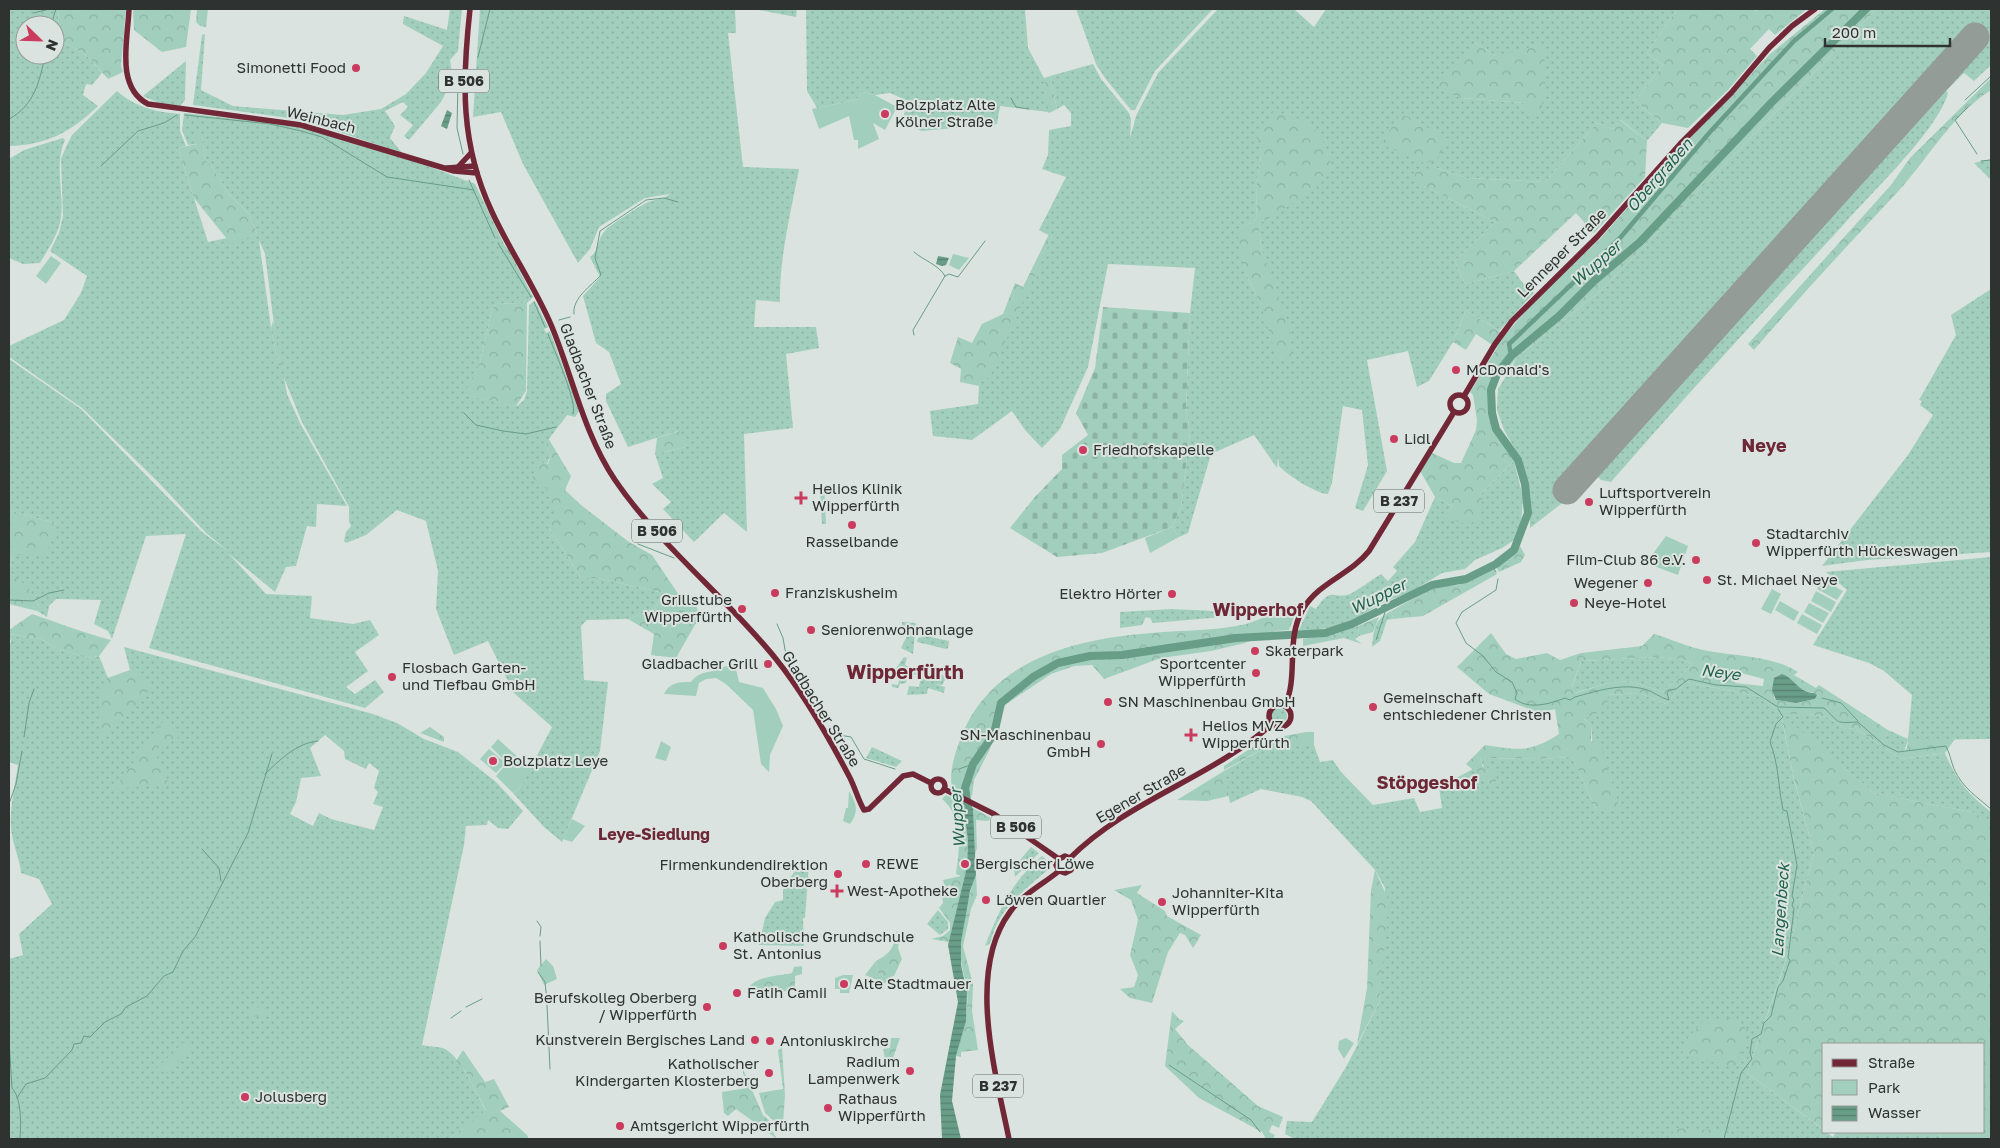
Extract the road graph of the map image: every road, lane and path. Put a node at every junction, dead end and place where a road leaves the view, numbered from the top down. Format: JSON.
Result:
{"nodes":[{"id":1,"x":129,"y":9,"type":"edge"},
{"id":2,"x":470,"y":9,"type":"edge"},
{"id":3,"x":1815,"y":9,"type":"edge"},
{"id":4,"x":471,"y":153,"type":"junction"},
{"id":5,"x":475,"y":166,"type":"junction"},
{"id":6,"x":458,"y":167,"type":"junction"},
{"id":7,"x":445,"y":168,"type":"junction"},
{"id":8,"x":477,"y":173,"type":"junction"},
{"id":9,"x":1464,"y":396,"type":"junction"},
{"id":10,"x":1454,"y":412,"type":"junction"},
{"id":11,"x":1285,"y":706,"type":"junction"},
{"id":12,"x":1272,"y":724,"type":"junction"},
{"id":13,"x":931,"y":783,"type":"junction"},
{"id":14,"x":947,"y":790,"type":"junction"},
{"id":15,"x":859,"y":797,"type":"junction"},
{"id":16,"x":874,"y":804,"type":"junction"},
{"id":17,"x":1070,"y":858,"type":"junction"},
{"id":18,"x":1059,"y":859,"type":"junction"},
{"id":19,"x":1059,"y":871,"type":"junction"},
{"id":20,"x":1009,"y":1139,"type":"edge"}],
"edges":[{"from":1,"to":7,"type":"main road","name":"Weinbach"},
{"from":2,"to":4,"type":"main road","number":"B 506"},
{"from":3,"to":9,"type":"main road","name":"Lenneper Straße"},
{"from":4,"to":5,"type":"main road","number":"B 506"},
{"from":4,"to":6,"type":"main road"},
{"from":5,"to":6,"type":"main road","name":"Weinbach"},
{"from":5,"to":8,"type":"main road","number":"B 506"},
{"from":6,"to":7,"type":"main road","name":"Weinbach"},
{"from":7,"to":8,"type":"main road","name":"Weinbach"},
{"from":8,"to":15,"type":"main road","name":"Gladbacher Straße","number":"B 506"},
{"from":9,"to":10,"type":"main road"},
{"from":9,"to":10,"type":"main road"},
{"from":10,"to":11,"type":"main road","number":"B 237"},
{"from":11,"to":12,"type":"main road"},
{"from":11,"to":12,"type":"main road"},
{"from":12,"to":17,"type":"main road","name":"Egener Straße"},
{"from":13,"to":14,"type":"main road"},
{"from":13,"to":14,"type":"main road"},
{"from":13,"to":16,"type":"main road","number":"B 506"},
{"from":14,"to":18,"type":"main road","number":"B 506"},
{"from":15,"to":16,"type":"main road"},
{"from":15,"to":16,"type":"main road","number":"B 506"},
{"from":17,"to":18,"type":"main road"},
{"from":17,"to":19,"type":"main road"},
{"from":18,"to":19,"type":"main road"},
{"from":19,"to":20,"type":"main road","number":"B 237"}]}
